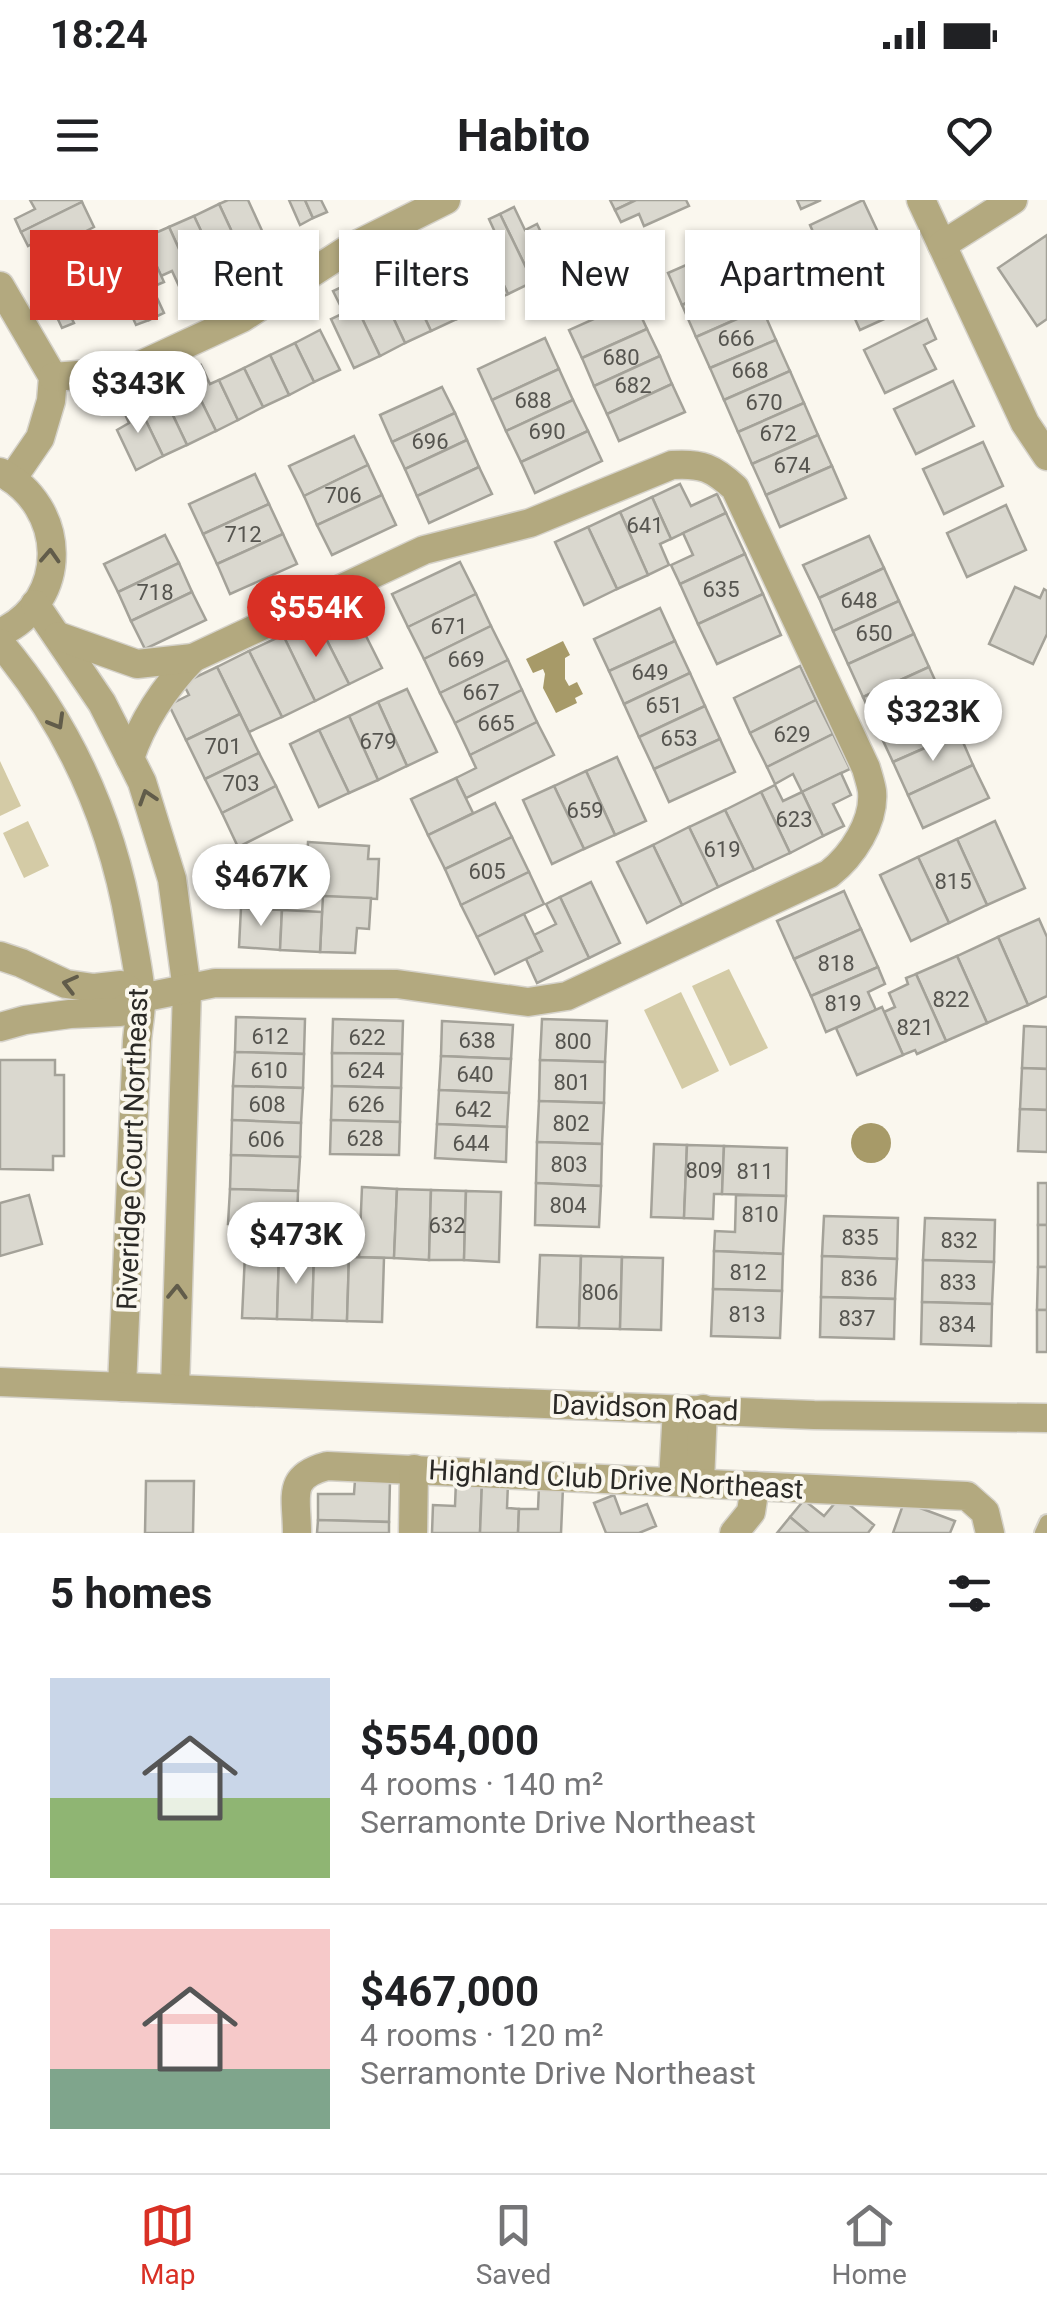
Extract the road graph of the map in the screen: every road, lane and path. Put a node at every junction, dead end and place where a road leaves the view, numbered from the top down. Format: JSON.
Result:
{"nodes":[{"id":1,"x":446,"y":200,"type":"edge"},
{"id":2,"x":921,"y":200,"type":"edge"},
{"id":3,"x":1012,"y":200,"type":"edge"},
{"id":4,"x":942,"y":245,"type":"junction"},
{"id":5,"x":0,"y":286,"type":"edge"},
{"id":6,"x":53,"y":377,"type":"junction"},
{"id":7,"x":1047,"y":456,"type":"edge"},
{"id":8,"x":6,"y":475,"type":"edge"},
{"id":9,"x":35,"y":604,"type":"junction"},
{"id":10,"x":0,"y":632,"type":"edge"},
{"id":11,"x":58,"y":636,"type":"junction"},
{"id":12,"x":0,"y":643,"type":"edge"},
{"id":13,"x":192,"y":658,"type":"junction"},
{"id":14,"x":130,"y":758,"type":"junction"},
{"id":15,"x":0,"y":956,"type":"edge"},
{"id":16,"x":187,"y":990,"type":"junction"},
{"id":17,"x":141,"y":998,"type":"junction"},
{"id":18,"x":0,"y":1027,"type":"edge"},
{"id":19,"x":0,"y":1382,"type":"edge"},
{"id":20,"x":122,"y":1387,"type":"junction"},
{"id":21,"x":175,"y":1389,"type":"junction"},
{"id":22,"x":690,"y":1409,"type":"junction"},
{"id":23,"x":1047,"y":1418,"type":"edge"},
{"id":24,"x":414,"y":1469,"type":"junction"},
{"id":25,"x":686,"y":1482,"type":"junction"},
{"id":26,"x":756,"y":1486,"type":"junction"},
{"id":27,"x":1047,"y":1522,"type":"edge"},
{"id":28,"x":988,"y":1523,"type":"edge"},
{"id":29,"x":297,"y":1533,"type":"edge"},
{"id":30,"x":413,"y":1533,"type":"edge"},
{"id":31,"x":734,"y":1533,"type":"edge"},
{"id":32,"x":1042,"y":1533,"type":"edge"}],
"edges":[{"from":1,"to":6,"type":"street"},
{"from":2,"to":4,"type":"street"},
{"from":3,"to":4,"type":"street"},
{"from":4,"to":7,"type":"street"},
{"from":5,"to":6,"type":"street"},
{"from":6,"to":8,"type":"street"},
{"from":9,"to":8,"type":"street","one_way":true},
{"from":9,"to":10,"type":"street"},
{"from":9,"to":11,"type":"street","name":"Riveridge Court Northeast"},
{"from":11,"to":13,"type":"street"},
{"from":11,"to":14,"type":"street","name":"Riveridge Court Northeast"},
{"from":12,"to":17,"type":"street","name":"Riveridge Court Northeast","one_way":true},
{"from":13,"to":14,"type":"street"},
{"from":13,"to":16,"type":"street"},
{"from":16,"to":14,"type":"street","name":"Riveridge Court Northeast","one_way":true},
{"from":17,"to":15,"type":"street","one_way":true},
{"from":16,"to":17,"type":"street"},
{"from":21,"to":16,"type":"street","name":"Riveridge Court Northeast","one_way":true},
{"from":17,"to":18,"type":"street"},
{"from":17,"to":20,"type":"street","name":"Riveridge Court Northeast"},
{"from":19,"to":20,"type":"street","name":"Davidson Road"},
{"from":20,"to":21,"type":"street","name":"Davidson Road"},
{"from":21,"to":22,"type":"street","name":"Davidson Road"},
{"from":22,"to":23,"type":"street","name":"Davidson Road"},
{"from":22,"to":25,"type":"street"},
{"from":24,"to":25,"type":"street","name":"Highland Club Drive Northeast"},
{"from":24,"to":29,"type":"street","name":"Highland Club Drive Northeast"},
{"from":24,"to":30,"type":"street"},
{"from":25,"to":26,"type":"street","name":"Highland Club Drive Northeast"},
{"from":26,"to":28,"type":"street","name":"Highland Club Drive Northeast"},
{"from":26,"to":31,"type":"street"},
{"from":27,"to":32,"type":"lane"}]}
